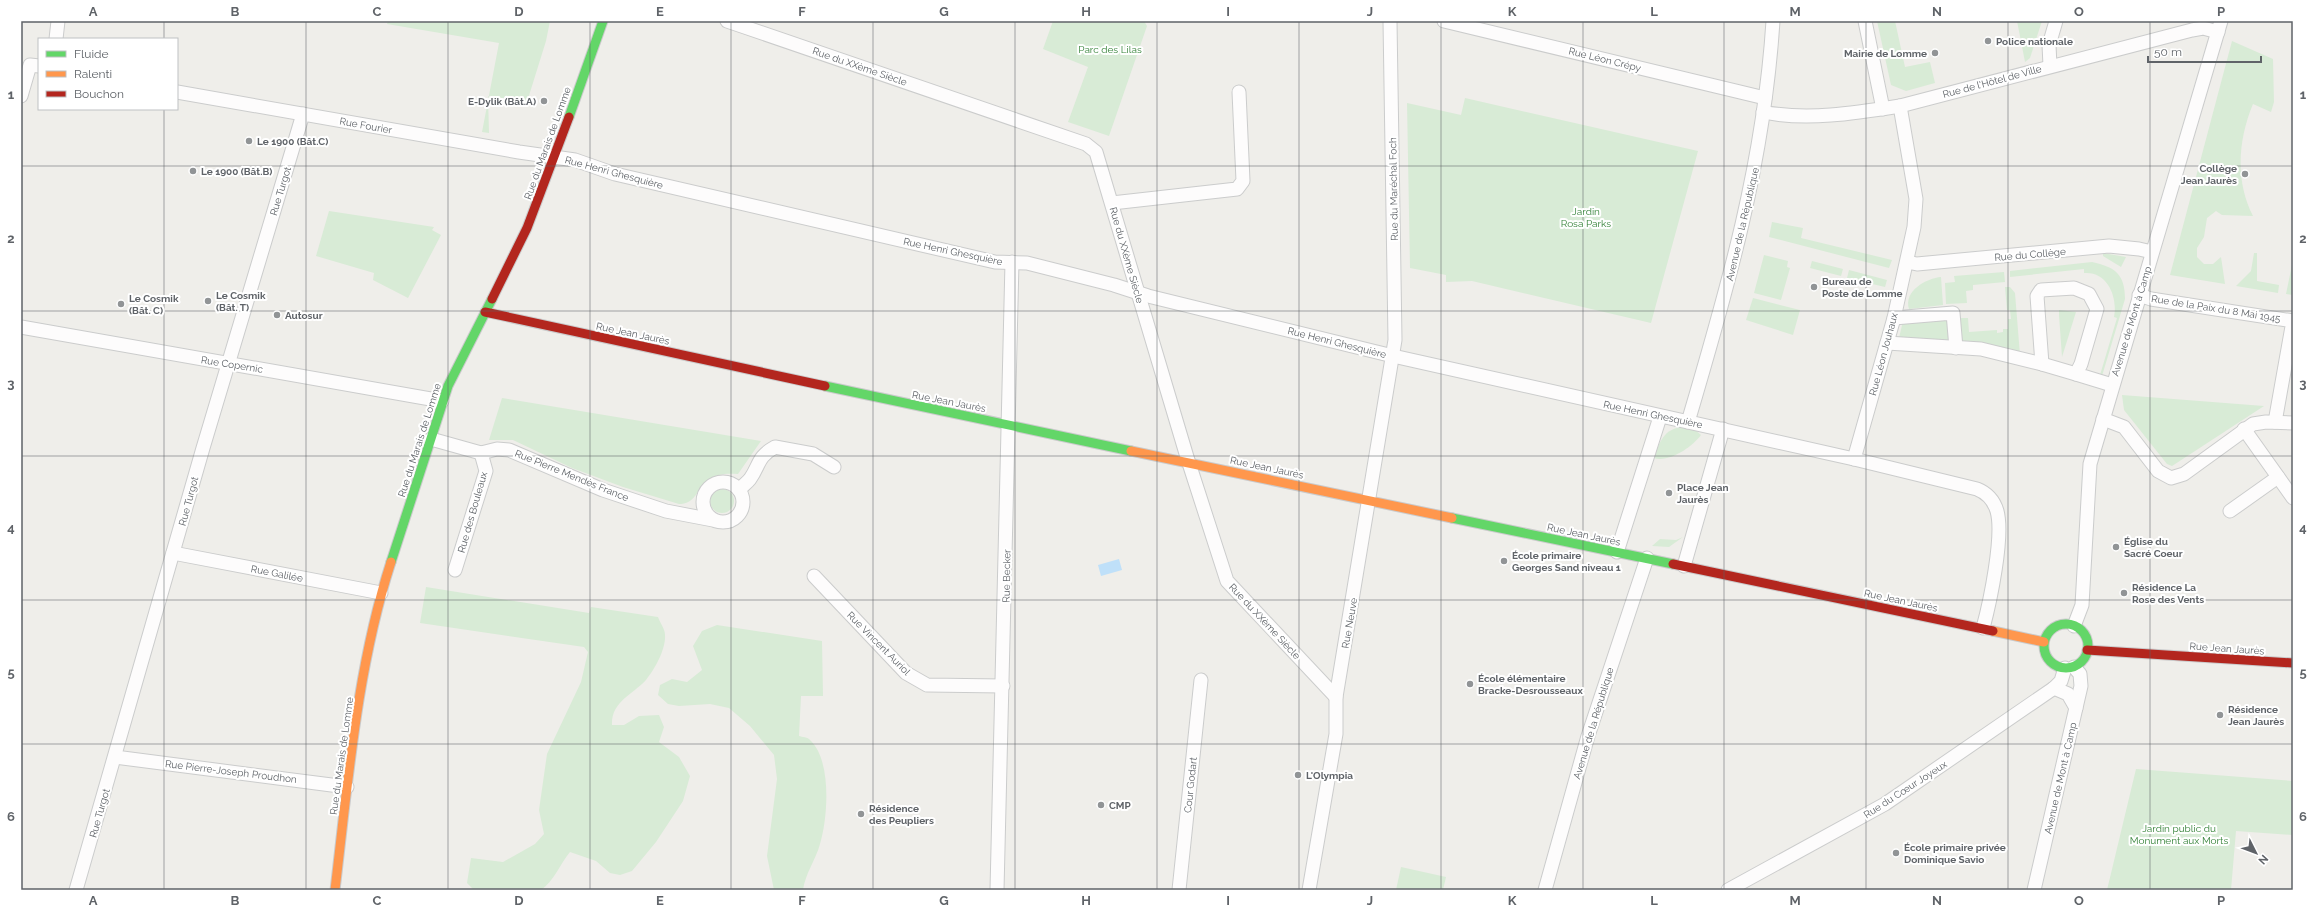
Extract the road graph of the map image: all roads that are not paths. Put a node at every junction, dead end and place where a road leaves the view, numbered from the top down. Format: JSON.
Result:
{"nodes":[{"id":1,"x":58,"y":21,"type":"edge"},
{"id":2,"x":603,"y":21,"type":"edge"},
{"id":3,"x":727,"y":21,"type":"edge"},
{"id":4,"x":1390,"y":21,"type":"edge"},
{"id":5,"x":1444,"y":21,"type":"edge"},
{"id":6,"x":1772,"y":21,"type":"edge"},
{"id":7,"x":1865,"y":21,"type":"edge"},
{"id":8,"x":2056,"y":21,"type":"edge"},
{"id":9,"x":2220,"y":27,"type":"edge"},
{"id":10,"x":56,"y":38,"type":"edge"},
{"id":11,"x":38,"y":66,"type":"edge"},
{"id":12,"x":2050,"y":66,"type":"junction"},
{"id":13,"x":178,"y":92,"type":"edge"},
{"id":14,"x":1239,"y":92,"type":"dead end"},
{"id":15,"x":21,"y":96,"type":"edge"},
{"id":16,"x":1765,"y":98,"type":"junction"},
{"id":17,"x":1900,"y":106,"type":"junction"},
{"id":18,"x":1883,"y":109,"type":"junction"},
{"id":19,"x":1763,"y":112,"type":"junction"},
{"id":20,"x":303,"y":114,"type":"junction"},
{"id":21,"x":555,"y":156,"type":"junction"},
{"id":22,"x":1112,"y":203,"type":"junction"},
{"id":23,"x":2152,"y":252,"type":"junction"},
{"id":24,"x":1012,"y":262,"type":"junction"},
{"id":25,"x":1907,"y":262,"type":"junction"},
{"id":26,"x":1138,"y":294,"type":"junction"},
{"id":27,"x":2139,"y":295,"type":"junction"},
{"id":28,"x":485,"y":312,"type":"junction"},
{"id":29,"x":1894,"y":318,"type":"junction"},
{"id":30,"x":2293,"y":321,"type":"edge"},
{"id":31,"x":21,"y":327,"type":"edge"},
{"id":32,"x":1886,"y":343,"type":"junction"},
{"id":33,"x":1956,"y":348,"type":"junction"},
{"id":34,"x":1393,"y":356,"type":"junction"},
{"id":35,"x":228,"y":364,"type":"junction"},
{"id":36,"x":2042,"y":364,"type":"junction"},
{"id":37,"x":2076,"y":374,"type":"junction"},
{"id":38,"x":2112,"y":385,"type":"junction"},
{"id":39,"x":442,"y":401,"type":"junction"},
{"id":40,"x":1660,"y":417,"type":"junction"},
{"id":41,"x":2103,"y":419,"type":"junction"},
{"id":42,"x":1688,"y":422,"type":"junction"},
{"id":43,"x":2275,"y":422,"type":"junction"},
{"id":44,"x":1009,"y":425,"type":"junction"},
{"id":45,"x":2292,"y":425,"type":"edge"},
{"id":46,"x":1723,"y":429,"type":"junction"},
{"id":47,"x":2244,"y":429,"type":"junction"},
{"id":48,"x":431,"y":439,"type":"junction"},
{"id":49,"x":482,"y":453,"type":"junction"},
{"id":50,"x":1854,"y":459,"type":"junction"},
{"id":51,"x":1188,"y":462,"type":"junction"},
{"id":52,"x":834,"y":467,"type":"dead end"},
{"id":53,"x":2278,"y":477,"type":"junction"},
{"id":54,"x":739,"y":490,"type":"junction"},
{"id":55,"x":2293,"y":498,"type":"edge"},
{"id":56,"x":1370,"y":500,"type":"junction"},
{"id":57,"x":2230,"y":511,"type":"dead end"},
{"id":58,"x":713,"y":520,"type":"junction"},
{"id":59,"x":1616,"y":552,"type":"junction"},
{"id":60,"x":174,"y":553,"type":"junction"},
{"id":61,"x":1647,"y":558,"type":"junction"},
{"id":62,"x":1684,"y":566,"type":"junction"},
{"id":63,"x":455,"y":570,"type":"dead end"},
{"id":64,"x":814,"y":576,"type":"dead end"},
{"id":65,"x":381,"y":593,"type":"junction"},
{"id":66,"x":2074,"y":626,"type":"junction"},
{"id":67,"x":1983,"y":628,"type":"junction"},
{"id":68,"x":2044,"y":642,"type":"junction"},
{"id":69,"x":2087,"y":650,"type":"junction"},
{"id":70,"x":2293,"y":663,"type":"edge"},
{"id":71,"x":2070,"y":667,"type":"junction"},
{"id":72,"x":1201,"y":680,"type":"dead end"},
{"id":73,"x":1003,"y":686,"type":"junction"},
{"id":74,"x":2054,"y":688,"type":"junction"},
{"id":75,"x":1336,"y":697,"type":"junction"},
{"id":76,"x":2076,"y":708,"type":"junction"},
{"id":77,"x":115,"y":757,"type":"junction"},
{"id":78,"x":347,"y":787,"type":"junction"},
{"id":79,"x":76,"y":890,"type":"edge"},
{"id":80,"x":335,"y":890,"type":"edge"},
{"id":81,"x":997,"y":890,"type":"edge"},
{"id":82,"x":1179,"y":890,"type":"edge"},
{"id":83,"x":1309,"y":890,"type":"edge"},
{"id":84,"x":1545,"y":890,"type":"edge"},
{"id":85,"x":1728,"y":890,"type":"edge"},
{"id":86,"x":2034,"y":890,"type":"edge"}],
"edges":[{"from":1,"to":10,"type":"street"},
{"from":2,"to":21,"type":"street","name":"Rue du Marais de Lomme"},
{"from":3,"to":22,"type":"street","name":"Rue du XXème Siècle"},
{"from":4,"to":34,"type":"street","name":"Rue du Maréchal Foch"},
{"from":5,"to":16,"type":"street","name":"Rue Léon Crépy"},
{"from":6,"to":16,"type":"street","name":"Avenue de la République"},
{"from":7,"to":18,"type":"street"},
{"from":8,"to":12,"type":"street"},
{"from":9,"to":12,"type":"street","name":"Rue de l'Hôtel de Ville"},
{"from":9,"to":23,"type":"street","name":"Avenue de Mont à Camp"},
{"from":11,"to":15,"type":"street"},
{"from":12,"to":17,"type":"street","name":"Rue de l'Hôtel de Ville"},
{"from":13,"to":20,"type":"street","name":"Rue Fourier"},
{"from":14,"to":22,"type":"street"},
{"from":16,"to":19,"type":"street","name":"Avenue de la République"},
{"from":17,"to":18,"type":"street","name":"Rue de l'Hôtel de Ville"},
{"from":17,"to":25,"type":"street","name":"Rue Léon Jouhaux"},
{"from":18,"to":19,"type":"street","name":"Rue de l'Hôtel de Ville"},
{"from":19,"to":42,"type":"street","name":"Avenue de la République"},
{"from":20,"to":21,"type":"street","name":"Rue Fourier"},
{"from":20,"to":35,"type":"street","name":"Rue Turgot"},
{"from":21,"to":24,"type":"street","name":"Rue Henri Ghesquière"},
{"from":21,"to":28,"type":"street","name":"Rue du Marais de Lomme"},
{"from":22,"to":26,"type":"street","name":"Rue du XXème Siècle"},
{"from":23,"to":25,"type":"street","name":"Rue du Collège"},
{"from":23,"to":27,"type":"street","name":"Avenue de Mont à Camp"},
{"from":24,"to":26,"type":"street","name":"Rue Henri Ghesquière"},
{"from":24,"to":44,"type":"street","name":"Rue Becker"},
{"from":25,"to":29,"type":"street","name":"Rue Léon Jouhaux"},
{"from":26,"to":34,"type":"street","name":"Rue Henri Ghesquière"},
{"from":26,"to":51,"type":"street","name":"Rue du XXème Siècle"},
{"from":27,"to":30,"type":"street","name":"Rue de la Paix du 8 Mai 1945"},
{"from":27,"to":38,"type":"street","name":"Avenue de Mont à Camp"},
{"from":28,"to":39,"type":"street","name":"Rue du Marais de Lomme"},
{"from":28,"to":44,"type":"street","name":"Rue Jean Jaurès"},
{"from":29,"to":32,"type":"street","name":"Rue Léon Jouhaux"},
{"from":29,"to":33,"type":"street"},
{"from":30,"to":43,"type":"street"},
{"from":31,"to":35,"type":"street","name":"Rue Copernic"},
{"from":32,"to":33,"type":"street"},
{"from":32,"to":50,"type":"street","name":"Rue Léon Jouhaux"},
{"from":33,"to":36,"type":"street"},
{"from":34,"to":40,"type":"street","name":"Rue Henri Ghesquière"},
{"from":34,"to":56,"type":"street","name":"Rue Neuve"},
{"from":35,"to":39,"type":"street","name":"Rue Copernic"},
{"from":35,"to":60,"type":"street","name":"Rue Turgot"},
{"from":36,"to":37,"type":"street"},
{"from":36,"to":37,"type":"street"},
{"from":37,"to":38,"type":"street"},
{"from":38,"to":41,"type":"street","name":"Avenue de Mont à Camp"},
{"from":39,"to":48,"type":"street","name":"Rue du Marais de Lomme"},
{"from":40,"to":42,"type":"street","name":"Rue Henri Ghesquière"},
{"from":40,"to":59,"type":"street"},
{"from":41,"to":47,"type":"street"},
{"from":41,"to":66,"type":"street","name":"Avenue de Mont à Camp"},
{"from":42,"to":46,"type":"street","name":"Rue Henri Ghesquière"},
{"from":43,"to":45,"type":"street"},
{"from":43,"to":47,"type":"street"},
{"from":44,"to":51,"type":"street","name":"Rue Jean Jaurès"},
{"from":44,"to":73,"type":"street","name":"Rue Becker"},
{"from":46,"to":50,"type":"street","name":"Rue Henri Ghesquière"},
{"from":46,"to":62,"type":"street"},
{"from":47,"to":53,"type":"street"},
{"from":48,"to":49,"type":"street","name":"Rue Pierre Mendès France"},
{"from":48,"to":65,"type":"street","name":"Rue du Marais de Lomme"},
{"from":49,"to":58,"type":"street","name":"Rue Pierre Mendès France"},
{"from":49,"to":63,"type":"street","name":"Rue des Bouleaux"},
{"from":50,"to":67,"type":"street","name":"Rue Henri Ghesquière"},
{"from":51,"to":56,"type":"street","name":"Rue Jean Jaurès"},
{"from":51,"to":75,"type":"street","name":"Rue du XXème Siècle"},
{"from":52,"to":54,"type":"street"},
{"from":53,"to":55,"type":"street"},
{"from":53,"to":57,"type":"street"},
{"from":54,"to":58,"type":"street","name":"Rue Pierre Mendès France"},
{"from":54,"to":58,"type":"street"},
{"from":56,"to":59,"type":"street","name":"Rue Jean Jaurès"},
{"from":56,"to":75,"type":"street","name":"Rue Neuve"},
{"from":59,"to":61,"type":"street","name":"Rue Jean Jaurès"},
{"from":60,"to":65,"type":"street","name":"Rue Galilée"},
{"from":60,"to":77,"type":"street","name":"Rue Turgot"},
{"from":61,"to":62,"type":"street","name":"Rue Jean Jaurès"},
{"from":61,"to":84,"type":"street","name":"Avenue de la République"},
{"from":62,"to":67,"type":"street","name":"Rue Jean Jaurès"},
{"from":64,"to":73,"type":"street","name":"Rue Vincent Auriol"},
{"from":65,"to":78,"type":"street","name":"Rue du Marais de Lomme"},
{"from":66,"to":68,"type":"street"},
{"from":66,"to":69,"type":"street"},
{"from":67,"to":68,"type":"street","name":"Rue Jean Jaurès"},
{"from":68,"to":71,"type":"street"},
{"from":69,"to":70,"type":"street","name":"Rue Jean Jaurès"},
{"from":69,"to":71,"type":"street"},
{"from":71,"to":74,"type":"street","name":"Rue du Cœur Joyeux"},
{"from":71,"to":76,"type":"street","name":"Avenue de Mont à Camp"},
{"from":72,"to":82,"type":"street","name":"Cour Godart"},
{"from":73,"to":81,"type":"street","name":"Rue Becker"},
{"from":74,"to":76,"type":"street"},
{"from":74,"to":85,"type":"street","name":"Rue du Cœur Joyeux"},
{"from":75,"to":83,"type":"street","name":"Rue Neuve"},
{"from":76,"to":86,"type":"street","name":"Avenue de Mont à Camp"},
{"from":77,"to":78,"type":"street","name":"Rue Pierre-Joseph Proudhon"},
{"from":77,"to":79,"type":"street","name":"Rue Turgot"},
{"from":78,"to":80,"type":"street","name":"Rue du Marais de Lomme"}]}
